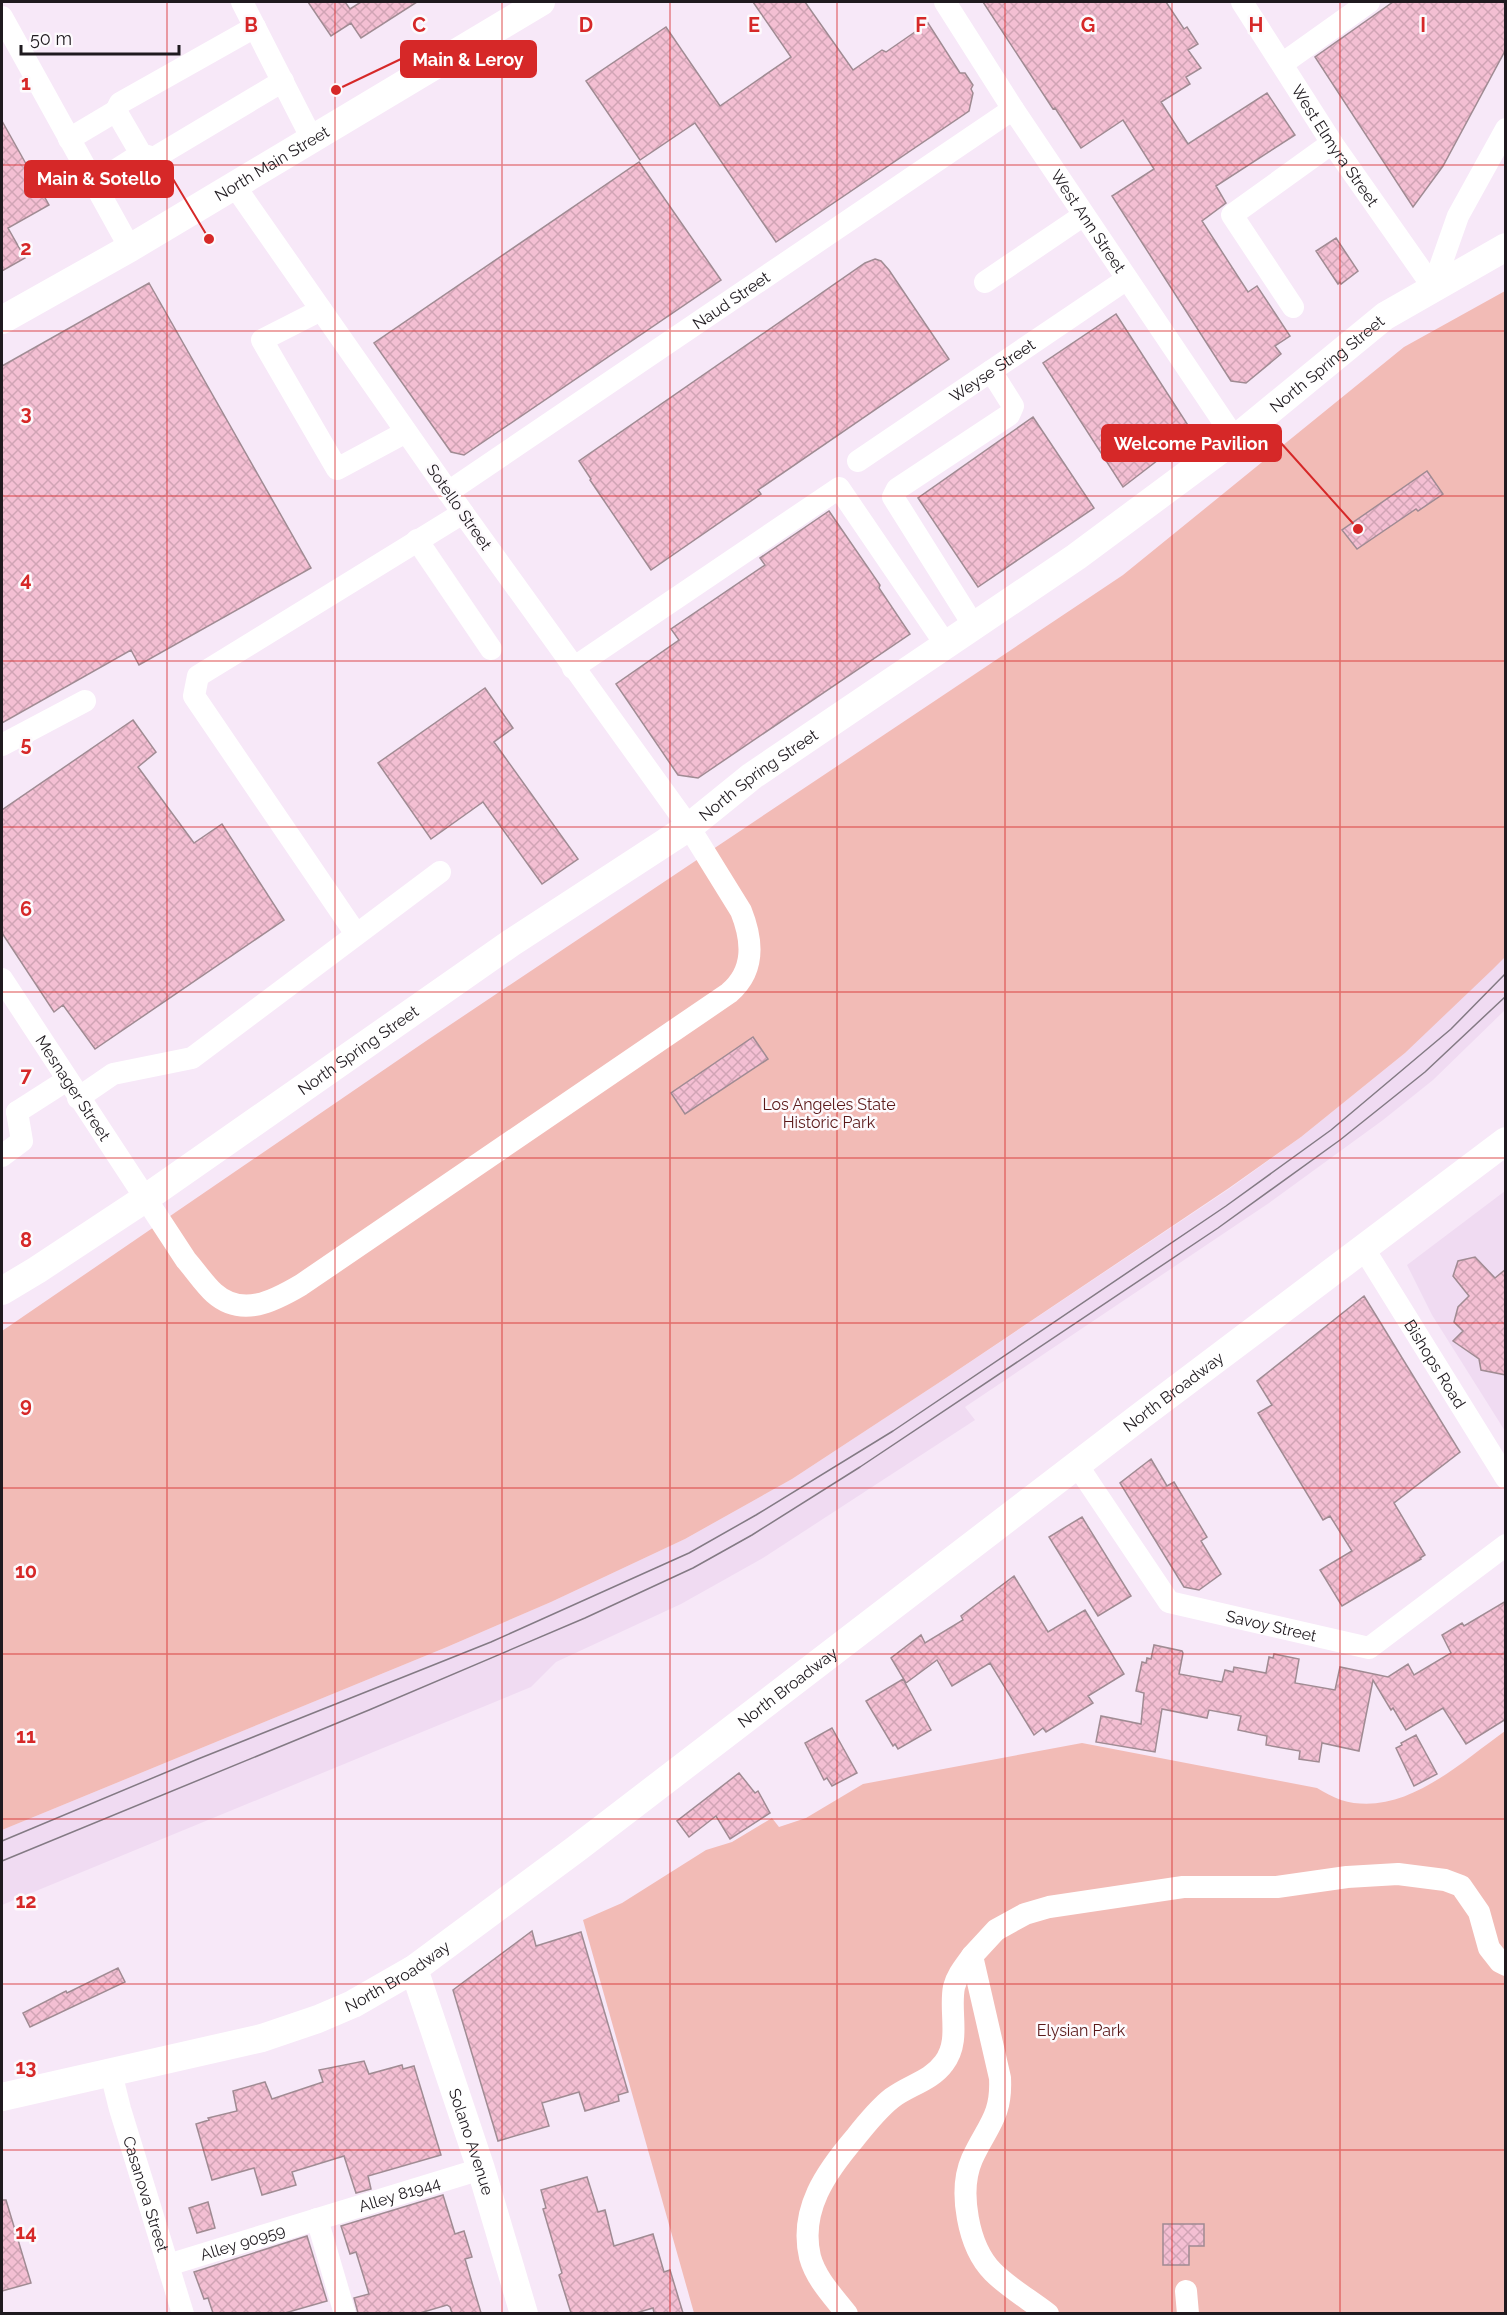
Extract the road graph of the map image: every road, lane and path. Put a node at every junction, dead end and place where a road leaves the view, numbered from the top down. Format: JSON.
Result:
{"nodes":[{"id":1,"x":242,"y":2,"type":"edge"},
{"id":2,"x":541,"y":2,"type":"edge"},
{"id":3,"x":945,"y":2,"type":"edge"},
{"id":4,"x":1242,"y":2,"type":"edge"},
{"id":5,"x":1369,"y":2,"type":"edge"},
{"id":6,"x":2,"y":17,"type":"edge"},
{"id":7,"x":255,"y":27,"type":"junction"},
{"id":8,"x":1282,"y":64,"type":"junction"},
{"id":9,"x":283,"y":81,"type":"junction"},
{"id":10,"x":118,"y":107,"type":"junction"},
{"id":11,"x":1013,"y":109,"type":"junction"},
{"id":12,"x":1506,"y":129,"type":"edge"},
{"id":13,"x":69,"y":139,"type":"junction"},
{"id":14,"x":312,"y":139,"type":"junction"},
{"id":15,"x":1332,"y":143,"type":"junction"},
{"id":16,"x":141,"y":154,"type":"junction"},
{"id":17,"x":94,"y":184,"type":"junction"},
{"id":18,"x":234,"y":185,"type":"junction"},
{"id":19,"x":1084,"y":215,"type":"junction"},
{"id":20,"x":1506,"y":247,"type":"edge"},
{"id":21,"x":130,"y":248,"type":"junction"},
{"id":22,"x":1126,"y":279,"type":"junction"},
{"id":23,"x":985,"y":282,"type":"dead end"},
{"id":24,"x":1433,"y":287,"type":"junction"},
{"id":25,"x":1293,"y":307,"type":"dead end"},
{"id":26,"x":321,"y":310,"type":"junction"},
{"id":27,"x":2,"y":320,"type":"edge"},
{"id":28,"x":991,"y":371,"type":"junction"},
{"id":29,"x":406,"y":432,"type":"junction"},
{"id":30,"x":1235,"y":439,"type":"junction"},
{"id":31,"x":858,"y":461,"type":"dead end"},
{"id":32,"x":448,"y":492,"type":"junction"},
{"id":33,"x":463,"y":513,"type":"junction"},
{"id":34,"x":417,"y":540,"type":"junction"},
{"id":35,"x":974,"y":626,"type":"junction"},
{"id":36,"x":946,"y":645,"type":"junction"},
{"id":37,"x":491,"y":649,"type":"dead end"},
{"id":38,"x":573,"y":668,"type":"junction"},
{"id":39,"x":85,"y":701,"type":"dead end"},
{"id":40,"x":2,"y":745,"type":"edge"},
{"id":41,"x":688,"y":827,"type":"junction"},
{"id":42,"x":440,"y":872,"type":"dead end"},
{"id":43,"x":356,"y":934,"type":"junction"},
{"id":44,"x":2,"y":979,"type":"edge"},
{"id":45,"x":73,"y":1089,"type":"junction"},
{"id":46,"x":9,"y":1108,"type":"edge"},
{"id":47,"x":1506,"y":1141,"type":"edge"},
{"id":48,"x":2,"y":1156,"type":"edge"},
{"id":49,"x":146,"y":1198,"type":"junction"},
{"id":50,"x":1364,"y":1249,"type":"junction"},
{"id":51,"x":2,"y":1291,"type":"edge"},
{"id":52,"x":1077,"y":1465,"type":"junction"},
{"id":53,"x":1506,"y":1478,"type":"edge"},
{"id":54,"x":1506,"y":1545,"type":"edge"},
{"id":55,"x":972,"y":1956,"type":"junction"},
{"id":56,"x":1506,"y":1965,"type":"edge"},
{"id":57,"x":414,"y":1969,"type":"junction"},
{"id":58,"x":111,"y":2073,"type":"junction"},
{"id":59,"x":2,"y":2097,"type":"edge"},
{"id":60,"x":481,"y":2169,"type":"junction"},
{"id":61,"x":317,"y":2219,"type":"junction"},
{"id":62,"x":168,"y":2265,"type":"junction"},
{"id":63,"x":183,"y":2313,"type":"edge"},
{"id":64,"x":345,"y":2313,"type":"edge"},
{"id":65,"x":524,"y":2313,"type":"edge"},
{"id":66,"x":847,"y":2313,"type":"edge"},
{"id":67,"x":1048,"y":2313,"type":"edge"}],
"edges":[{"from":1,"to":7,"type":"street"},
{"from":2,"to":14,"type":"main road","name":"North Main Street"},
{"from":3,"to":11,"type":"street","name":"West Ann Street"},
{"from":4,"to":8,"type":"street","name":"West Elmyra Street"},
{"from":5,"to":8,"type":"street"},
{"from":6,"to":13,"type":"street"},
{"from":7,"to":9,"type":"street"},
{"from":7,"to":10,"type":"street"},
{"from":8,"to":15,"type":"street","name":"West Elmyra Street"},
{"from":9,"to":14,"type":"street"},
{"from":9,"to":16,"type":"street"},
{"from":10,"to":13,"type":"street"},
{"from":10,"to":16,"type":"street"},
{"from":11,"to":19,"type":"street","name":"West Ann Street"},
{"from":11,"to":32,"type":"street","name":"Naud Street"},
{"from":12,"to":24,"type":"street"},
{"from":13,"to":17,"type":"street"},
{"from":14,"to":18,"type":"main road","name":"North Main Street"},
{"from":15,"to":24,"type":"street","name":"West Elmyra Street"},
{"from":15,"to":25,"type":"street"},
{"from":16,"to":17,"type":"street"},
{"from":17,"to":21,"type":"street"},
{"from":18,"to":21,"type":"main road","name":"North Main Street"},
{"from":18,"to":26,"type":"street","name":"Sotello Street"},
{"from":19,"to":22,"type":"street","name":"West Ann Street"},
{"from":19,"to":23,"type":"street"},
{"from":20,"to":24,"type":"main road","name":"North Spring Street"},
{"from":21,"to":27,"type":"main road","name":"North Main Street"},
{"from":22,"to":28,"type":"street","name":"Weyse Street"},
{"from":22,"to":30,"type":"street","name":"West Ann Street"},
{"from":24,"to":30,"type":"main road","name":"North Spring Street"},
{"from":26,"to":29,"type":"street","name":"Sotello Street"},
{"from":26,"to":29,"type":"street"},
{"from":28,"to":31,"type":"street","name":"Weyse Street"},
{"from":28,"to":35,"type":"street"},
{"from":29,"to":32,"type":"street","name":"Sotello Street"},
{"from":30,"to":35,"type":"main road","name":"North Spring Street"},
{"from":32,"to":33,"type":"street","name":"Sotello Street"},
{"from":33,"to":34,"type":"street"},
{"from":33,"to":38,"type":"street","name":"Sotello Street"},
{"from":34,"to":37,"type":"street"},
{"from":34,"to":43,"type":"street"},
{"from":35,"to":36,"type":"main road","name":"North Spring Street"},
{"from":36,"to":38,"type":"street"},
{"from":36,"to":41,"type":"main road","name":"North Spring Street"},
{"from":38,"to":41,"type":"street","name":"Sotello Street"},
{"from":39,"to":40,"type":"street"},
{"from":41,"to":49,"type":"main road","name":"North Spring Street"},
{"from":41,"to":49,"type":"street","name":"Mesnager Street"},
{"from":42,"to":43,"type":"street"},
{"from":43,"to":45,"type":"street"},
{"from":44,"to":45,"type":"street","name":"Mesnager Street"},
{"from":45,"to":46,"type":"street"},
{"from":45,"to":49,"type":"street","name":"Mesnager Street"},
{"from":46,"to":48,"type":"street"},
{"from":47,"to":50,"type":"main road","name":"North Broadway"},
{"from":49,"to":51,"type":"main road","name":"North Spring Street"},
{"from":50,"to":52,"type":"main road","name":"North Broadway"},
{"from":50,"to":53,"type":"street","name":"Bishops Road"},
{"from":52,"to":54,"type":"street","name":"Savoy Street"},
{"from":52,"to":57,"type":"main road","name":"North Broadway"},
{"from":55,"to":56,"type":"street"},
{"from":55,"to":66,"type":"street"},
{"from":55,"to":67,"type":"street"},
{"from":57,"to":58,"type":"main road","name":"North Broadway"},
{"from":57,"to":60,"type":"main road","name":"Solano Avenue"},
{"from":58,"to":59,"type":"main road","name":"North Broadway"},
{"from":58,"to":62,"type":"street","name":"Casanova Street"},
{"from":60,"to":61,"type":"street","name":"Alley 81944"},
{"from":60,"to":65,"type":"main road","name":"Solano Avenue"},
{"from":61,"to":62,"type":"street","name":"Alley 90959"},
{"from":61,"to":64,"type":"street"},
{"from":62,"to":63,"type":"street","name":"Casanova Street"}]}
